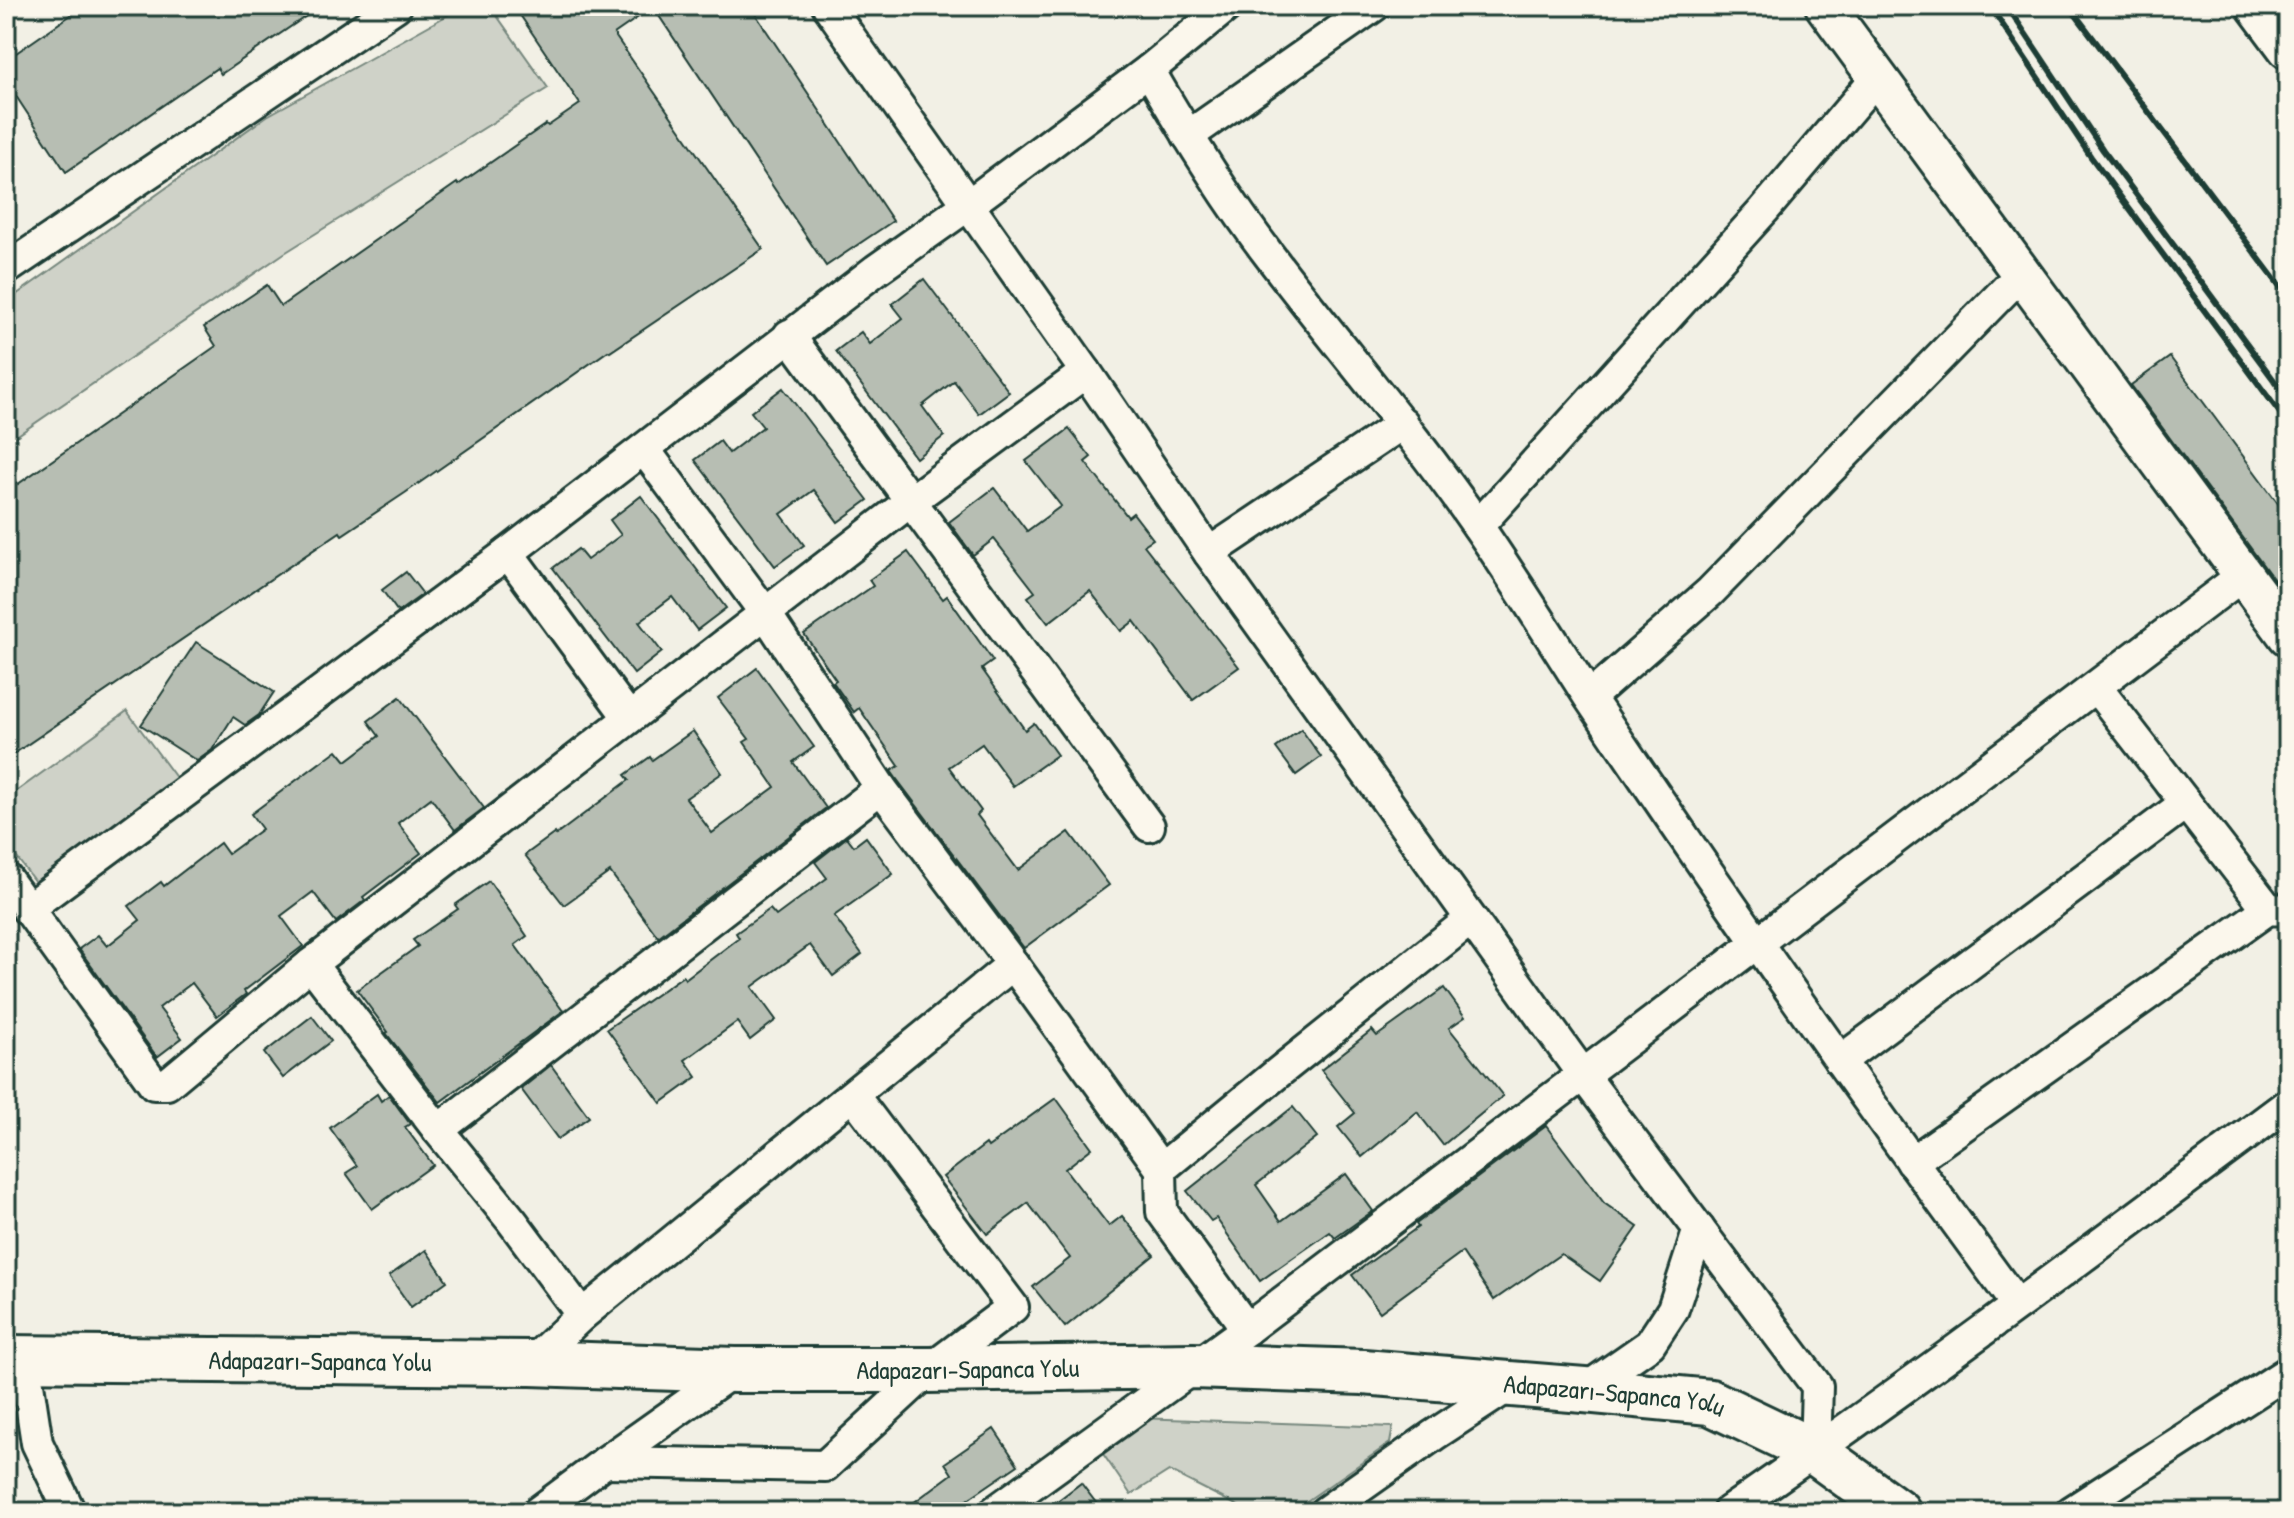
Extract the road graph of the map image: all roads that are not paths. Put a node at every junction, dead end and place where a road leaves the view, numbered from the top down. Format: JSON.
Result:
{"nodes":[{"id":1,"x":396,"y":6,"type":"edge"},
{"id":2,"x":828,"y":6,"type":"edge"},
{"id":3,"x":1227,"y":6,"type":"edge"},
{"id":4,"x":1374,"y":6,"type":"edge"},
{"id":5,"x":1825,"y":6,"type":"edge"},
{"id":6,"x":2256,"y":6,"type":"edge"},
{"id":7,"x":2288,"y":49,"type":"edge"},
{"id":8,"x":1149,"y":70,"type":"junction"},
{"id":9,"x":1877,"y":77,"type":"junction"},
{"id":10,"x":1188,"y":136,"type":"junction"},
{"id":11,"x":968,"y":205,"type":"junction"},
{"id":12,"x":6,"y":269,"type":"edge"},
{"id":13,"x":2021,"y":274,"type":"junction"},
{"id":14,"x":789,"y":335,"type":"junction"},
{"id":15,"x":1086,"y":372,"type":"junction"},
{"id":16,"x":1403,"y":423,"type":"junction"},
{"id":17,"x":644,"y":449,"type":"junction"},
{"id":18,"x":912,"y":500,"type":"junction"},
{"id":19,"x":1478,"y":526,"type":"junction"},
{"id":20,"x":508,"y":553,"type":"junction"},
{"id":21,"x":1209,"y":553,"type":"junction"},
{"id":22,"x":2243,"y":575,"type":"junction"},
{"id":23,"x":766,"y":614,"type":"junction"},
{"id":24,"x":2288,"y":636,"type":"edge"},
{"id":25,"x":2096,"y":687,"type":"junction"},
{"id":26,"x":1590,"y":697,"type":"junction"},
{"id":27,"x":629,"y":718,"type":"junction"},
{"id":28,"x":881,"y":788,"type":"junction"},
{"id":29,"x":2186,"y":803,"type":"junction"},
{"id":30,"x":1149,"y":826,"type":"dead end"},
{"id":31,"x":6,"y":878,"type":"edge"},
{"id":32,"x":27,"y":909,"type":"junction"},
{"id":33,"x":2278,"y":910,"type":"edge"},
{"id":34,"x":1471,"y":919,"type":"junction"},
{"id":35,"x":1758,"y":944,"type":"junction"},
{"id":36,"x":311,"y":964,"type":"junction"},
{"id":37,"x":1013,"y":964,"type":"junction"},
{"id":38,"x":1840,"y":1061,"type":"junction"},
{"id":39,"x":1583,"y":1075,"type":"junction"},
{"id":40,"x":853,"y":1095,"type":"junction"},
{"id":41,"x":2288,"y":1104,"type":"edge"},
{"id":42,"x":438,"y":1130,"type":"junction"},
{"id":43,"x":1912,"y":1162,"type":"junction"},
{"id":44,"x":1161,"y":1169,"type":"junction"},
{"id":45,"x":1699,"y":1229,"type":"junction"},
{"id":46,"x":2017,"y":1305,"type":"junction"},
{"id":47,"x":582,"y":1315,"type":"junction"},
{"id":48,"x":1247,"y":1329,"type":"junction"},
{"id":49,"x":15,"y":1358,"type":"edge"},
{"id":50,"x":531,"y":1363,"type":"junction"},
{"id":51,"x":1193,"y":1366,"type":"junction"},
{"id":52,"x":735,"y":1370,"type":"junction"},
{"id":53,"x":929,"y":1370,"type":"junction"},
{"id":54,"x":2288,"y":1372,"type":"edge"},
{"id":55,"x":1512,"y":1384,"type":"junction"},
{"id":56,"x":1584,"y":1390,"type":"junction"},
{"id":57,"x":1815,"y":1452,"type":"junction"},
{"id":58,"x":605,"y":1462,"type":"junction"},
{"id":59,"x":1334,"y":1510,"type":"edge"},
{"id":60,"x":70,"y":1512,"type":"edge"},
{"id":61,"x":538,"y":1512,"type":"edge"},
{"id":62,"x":994,"y":1512,"type":"edge"},
{"id":63,"x":1728,"y":1512,"type":"edge"},
{"id":64,"x":1898,"y":1512,"type":"edge"},
{"id":65,"x":2071,"y":1512,"type":"edge"}],
"edges":[{"from":1,"to":12,"type":"street"},
{"from":2,"to":11,"type":"street"},
{"from":3,"to":8,"type":"street"},
{"from":4,"to":10,"type":"street"},
{"from":5,"to":9,"type":"street"},
{"from":6,"to":7,"type":"street"},
{"from":8,"to":10,"type":"street"},
{"from":8,"to":11,"type":"street"},
{"from":9,"to":13,"type":"street"},
{"from":9,"to":19,"type":"street"},
{"from":10,"to":16,"type":"street"},
{"from":11,"to":14,"type":"street"},
{"from":11,"to":15,"type":"street"},
{"from":13,"to":22,"type":"street"},
{"from":13,"to":26,"type":"street"},
{"from":14,"to":17,"type":"street"},
{"from":14,"to":18,"type":"street"},
{"from":15,"to":18,"type":"street"},
{"from":15,"to":21,"type":"street"},
{"from":16,"to":19,"type":"street"},
{"from":16,"to":21,"type":"street"},
{"from":17,"to":20,"type":"street"},
{"from":17,"to":23,"type":"street"},
{"from":18,"to":23,"type":"street"},
{"from":18,"to":30,"type":"street"},
{"from":19,"to":26,"type":"street"},
{"from":20,"to":27,"type":"street"},
{"from":20,"to":32,"type":"street"},
{"from":21,"to":34,"type":"street"},
{"from":22,"to":24,"type":"street"},
{"from":22,"to":25,"type":"street"},
{"from":23,"to":27,"type":"street"},
{"from":23,"to":28,"type":"street"},
{"from":25,"to":29,"type":"street"},
{"from":25,"to":35,"type":"street"},
{"from":26,"to":35,"type":"street"},
{"from":27,"to":36,"type":"street"},
{"from":28,"to":37,"type":"street"},
{"from":28,"to":42,"type":"street"},
{"from":29,"to":33,"type":"street"},
{"from":29,"to":38,"type":"street"},
{"from":31,"to":32,"type":"street"},
{"from":32,"to":36,"type":"street"},
{"from":33,"to":43,"type":"street"},
{"from":34,"to":39,"type":"street"},
{"from":34,"to":44,"type":"street"},
{"from":35,"to":38,"type":"street"},
{"from":35,"to":39,"type":"street"},
{"from":36,"to":42,"type":"street"},
{"from":37,"to":40,"type":"street"},
{"from":37,"to":44,"type":"street"},
{"from":38,"to":43,"type":"street"},
{"from":39,"to":45,"type":"street"},
{"from":39,"to":48,"type":"street"},
{"from":40,"to":47,"type":"street"},
{"from":40,"to":53,"type":"street"},
{"from":41,"to":46,"type":"street"},
{"from":42,"to":47,"type":"street"},
{"from":43,"to":46,"type":"street"},
{"from":44,"to":48,"type":"street"},
{"from":45,"to":56,"type":"street"},
{"from":45,"to":57,"type":"street"},
{"from":46,"to":57,"type":"street"},
{"from":47,"to":50,"type":"street"},
{"from":48,"to":51,"type":"street"},
{"from":49,"to":50,"type":"main road","name":"Adapazarı-Sapanca Yolu"},
{"from":49,"to":60,"type":"street"},
{"from":50,"to":52,"type":"main road","name":"Adapazarı-Sapanca Yolu"},
{"from":51,"to":53,"type":"main road","name":"Adapazarı-Sapanca Yolu"},
{"from":51,"to":55,"type":"main road","name":"Adapazarı-Sapanca Yolu"},
{"from":51,"to":62,"type":"street"},
{"from":52,"to":53,"type":"main road","name":"Adapazarı-Sapanca Yolu"},
{"from":52,"to":58,"type":"street"},
{"from":53,"to":58,"type":"street"},
{"from":54,"to":65,"type":"street"},
{"from":55,"to":56,"type":"main road","name":"Adapazarı-Sapanca Yolu"},
{"from":55,"to":59,"type":"street"},
{"from":56,"to":57,"type":"main road","name":"Adapazarı-Sapanca Yolu"},
{"from":57,"to":63,"type":"street"},
{"from":57,"to":64,"type":"main road","name":"Adapazarı-Sapanca Yolu"},
{"from":58,"to":61,"type":"street"}]}
